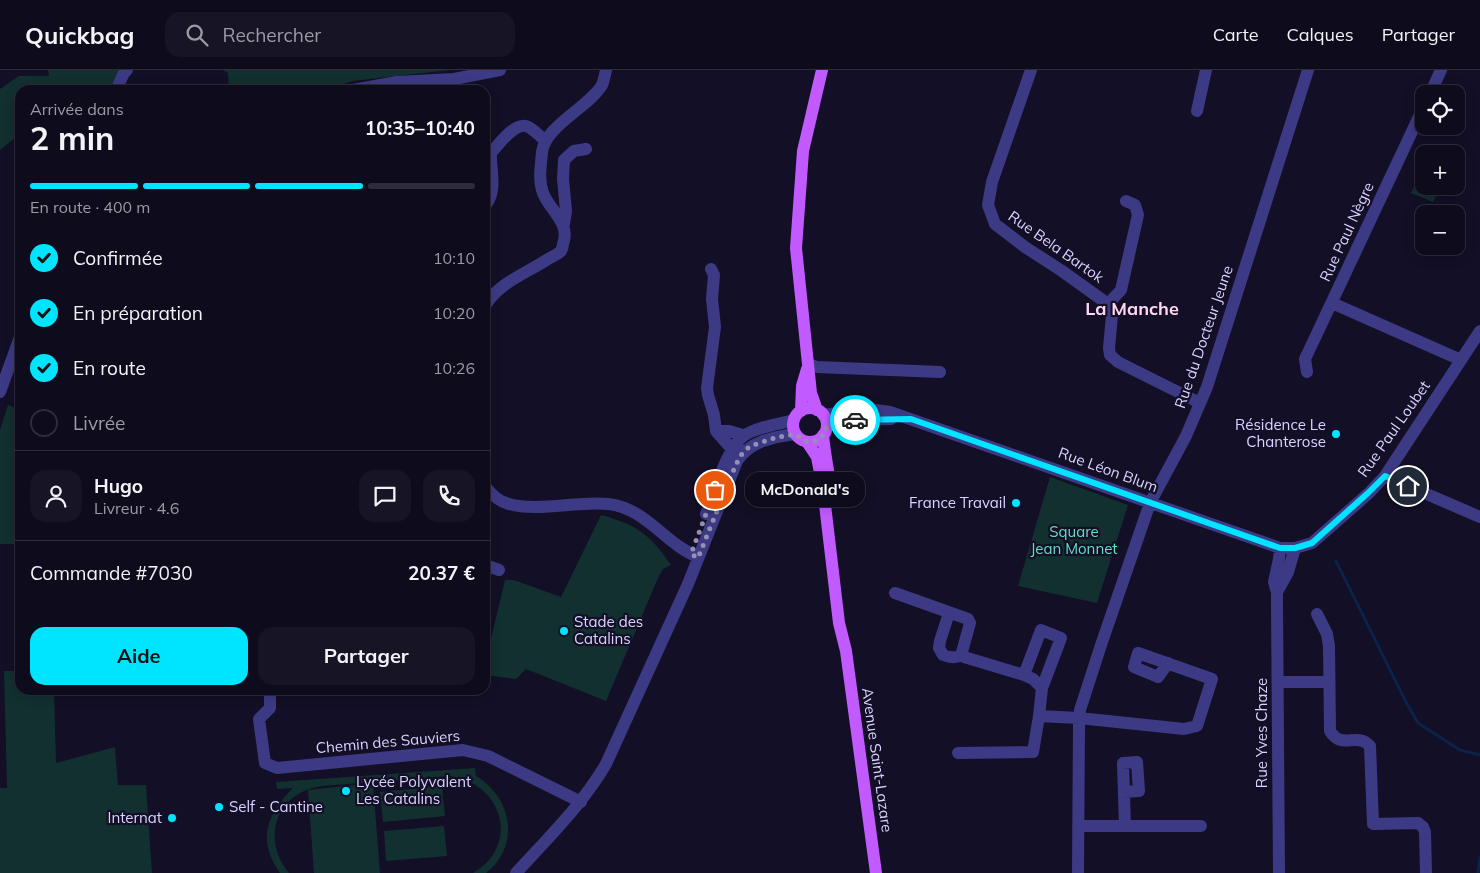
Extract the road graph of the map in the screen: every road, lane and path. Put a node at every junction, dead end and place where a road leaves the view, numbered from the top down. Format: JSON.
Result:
{"nodes":[{"id":1,"x":127,"y":70,"type":"edge"},
{"id":2,"x":500,"y":70,"type":"edge"},
{"id":3,"x":606,"y":70,"type":"edge"},
{"id":4,"x":822,"y":70,"type":"edge"},
{"id":5,"x":1031,"y":70,"type":"edge"},
{"id":6,"x":1206,"y":70,"type":"edge"},
{"id":7,"x":1308,"y":70,"type":"edge"},
{"id":8,"x":1441,"y":70,"type":"edge"},
{"id":9,"x":118,"y":85,"type":"edge"},
{"id":10,"x":380,"y":85,"type":"edge"},
{"id":11,"x":1434,"y":85,"type":"edge"},
{"id":12,"x":1197,"y":111,"type":"dead end"},
{"id":13,"x":1415,"y":125,"type":"edge"},
{"id":14,"x":546,"y":141,"type":"junction"},
{"id":15,"x":586,"y":149,"type":"dead end"},
{"id":16,"x":490,"y":199,"type":"edge"},
{"id":17,"x":1126,"y":201,"type":"dead end"},
{"id":18,"x":564,"y":224,"type":"junction"},
{"id":19,"x":712,"y":269,"type":"dead end"},
{"id":20,"x":490,"y":297,"type":"edge"},
{"id":21,"x":1332,"y":302,"type":"junction"},
{"id":22,"x":1108,"y":304,"type":"junction"},
{"id":23,"x":1480,"y":331,"type":"edge"},
{"id":24,"x":15,"y":352,"type":"edge"},
{"id":25,"x":1460,"y":360,"type":"junction"},
{"id":26,"x":809,"y":364,"type":"junction"},
{"id":27,"x":940,"y":372,"type":"dead end"},
{"id":28,"x":1307,"y":372,"type":"dead end"},
{"id":29,"x":0,"y":392,"type":"edge"},
{"id":30,"x":1200,"y":403,"type":"junction"},
{"id":31,"x":797,"y":416,"type":"junction"},
{"id":32,"x":822,"y":421,"type":"junction"},
{"id":33,"x":716,"y":430,"type":"junction"},
{"id":34,"x":796,"y":434,"type":"junction"},
{"id":35,"x":746,"y":441,"type":"junction"},
{"id":36,"x":807,"y":442,"type":"junction"},
{"id":37,"x":732,"y":448,"type":"junction"},
{"id":38,"x":1385,"y":476,"type":"junction"},
{"id":39,"x":490,"y":494,"type":"edge"},
{"id":40,"x":1150,"y":502,"type":"junction"},
{"id":41,"x":1480,"y":517,"type":"edge"},
{"id":42,"x":1280,"y":548,"type":"junction"},
{"id":43,"x":1295,"y":548,"type":"junction"},
{"id":44,"x":695,"y":556,"type":"junction"},
{"id":45,"x":490,"y":567,"type":"edge"},
{"id":46,"x":499,"y":570,"type":"dead end"},
{"id":47,"x":1277,"y":592,"type":"junction"},
{"id":48,"x":895,"y":593,"type":"dead end"},
{"id":49,"x":949,"y":613,"type":"junction"},
{"id":50,"x":1317,"y":614,"type":"dead end"},
{"id":51,"x":846,"y":651,"type":"junction"},
{"id":52,"x":963,"y":655,"type":"junction"},
{"id":53,"x":1168,"y":663,"type":"dead end"},
{"id":54,"x":1024,"y":675,"type":"junction"},
{"id":55,"x":1278,"y":682,"type":"junction"},
{"id":56,"x":1329,"y":682,"type":"junction"},
{"id":57,"x":1042,"y":688,"type":"junction"},
{"id":58,"x":270,"y":695,"type":"edge"},
{"id":59,"x":1039,"y":716,"type":"junction"},
{"id":60,"x":1079,"y":718,"type":"junction"},
{"id":61,"x":958,"y":754,"type":"dead end"},
{"id":62,"x":1124,"y":792,"type":"dead end"},
{"id":63,"x":581,"y":802,"type":"junction"},
{"id":64,"x":1078,"y":826,"type":"junction"},
{"id":65,"x":1126,"y":826,"type":"junction"},
{"id":66,"x":1200,"y":826,"type":"dead end"},
{"id":67,"x":516,"y":873,"type":"edge"},
{"id":68,"x":876,"y":873,"type":"edge"},
{"id":69,"x":1078,"y":873,"type":"edge"},
{"id":70,"x":1279,"y":873,"type":"edge"},
{"id":71,"x":1426,"y":873,"type":"edge"}],
"edges":[{"from":1,"to":9,"type":"street"},
{"from":2,"to":10,"type":"street"},
{"from":3,"to":14,"type":"street"},
{"from":4,"to":26,"type":"main road","name":"Avenue Saint-Lazare"},
{"from":5,"to":22,"type":"street","name":"Rue Bela Bartok"},
{"from":6,"to":12,"type":"street"},
{"from":7,"to":30,"type":"street","name":"Rue du Docteur Jeune"},
{"from":8,"to":11,"type":"street"},
{"from":13,"to":21,"type":"street","name":"Rue Paul Nègre"},
{"from":14,"to":16,"type":"street"},
{"from":14,"to":18,"type":"street"},
{"from":15,"to":18,"type":"street"},
{"from":17,"to":22,"type":"street","name":"Rue Bela Bartok"},
{"from":18,"to":20,"type":"street"},
{"from":19,"to":33,"type":"street"},
{"from":21,"to":25,"type":"street"},
{"from":21,"to":28,"type":"street","name":"Rue Paul Nègre"},
{"from":22,"to":30,"type":"street","name":"Rue Bela Bartok"},
{"from":23,"to":25,"type":"street","name":"Rue Paul Loubet"},
{"from":24,"to":29,"type":"street"},
{"from":25,"to":38,"type":"street","name":"Rue Paul Loubet"},
{"from":26,"to":27,"type":"street"},
{"from":26,"to":31,"type":"main road","name":"Avenue Saint-Lazare"},
{"from":26,"to":32,"type":"main road","name":"Avenue Saint-Lazare"},
{"from":30,"to":40,"type":"street","name":"Rue du Docteur Jeune"},
{"from":31,"to":32,"type":"main road"},
{"from":31,"to":34,"type":"main road"},
{"from":31,"to":35,"type":"street"},
{"from":32,"to":36,"type":"main road"},
{"from":32,"to":40,"type":"street","name":"Rue Léon Blum"},
{"from":32,"to":51,"type":"main road","name":"Avenue Saint-Lazare"},
{"from":33,"to":35,"type":"street"},
{"from":33,"to":37,"type":"street"},
{"from":34,"to":35,"type":"street"},
{"from":34,"to":36,"type":"main road"},
{"from":35,"to":37,"type":"street"},
{"from":35,"to":44,"type":"street"},
{"from":36,"to":51,"type":"main road","name":"Avenue Saint-Lazare"},
{"from":37,"to":44,"type":"street"},
{"from":38,"to":41,"type":"street"},
{"from":38,"to":43,"type":"street","name":"Rue Paul Loubet"},
{"from":39,"to":44,"type":"street"},
{"from":40,"to":42,"type":"street","name":"Rue Léon Blum"},
{"from":40,"to":60,"type":"street","name":"Rue du Docteur Jeune"},
{"from":42,"to":43,"type":"street","name":"Rue Léon Blum"},
{"from":42,"to":47,"type":"street","name":"Rue Yves Chaze"},
{"from":43,"to":47,"type":"street","name":"Rue Yves Chaze"},
{"from":44,"to":63,"type":"street"},
{"from":45,"to":46,"type":"street"},
{"from":47,"to":55,"type":"street","name":"Rue Yves Chaze"},
{"from":48,"to":49,"type":"street"},
{"from":49,"to":52,"type":"street"},
{"from":49,"to":52,"type":"street"},
{"from":50,"to":56,"type":"street"},
{"from":51,"to":68,"type":"main road","name":"Avenue Saint-Lazare"},
{"from":52,"to":54,"type":"street"},
{"from":53,"to":60,"type":"street"},
{"from":54,"to":57,"type":"street"},
{"from":54,"to":57,"type":"street"},
{"from":55,"to":56,"type":"street"},
{"from":55,"to":70,"type":"street","name":"Rue Yves Chaze"},
{"from":56,"to":71,"type":"street"},
{"from":57,"to":59,"type":"street"},
{"from":58,"to":63,"type":"street","name":"Chemin des Sauviers"},
{"from":59,"to":60,"type":"street"},
{"from":59,"to":61,"type":"street"},
{"from":60,"to":64,"type":"street","name":"Rue du Docteur Jeune"},
{"from":62,"to":65,"type":"street"},
{"from":63,"to":67,"type":"street"},
{"from":64,"to":65,"type":"street"},
{"from":64,"to":69,"type":"street","name":"Rue du Docteur Jeune"},
{"from":65,"to":66,"type":"street"}]}
